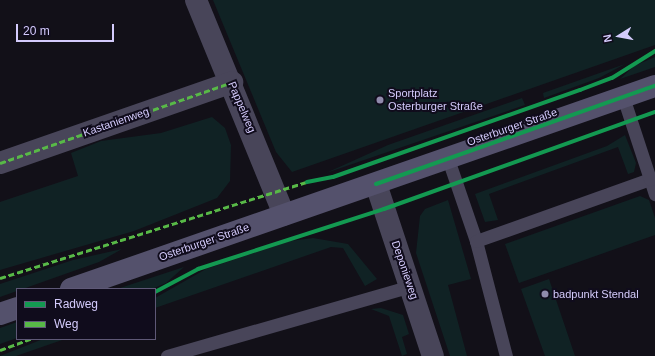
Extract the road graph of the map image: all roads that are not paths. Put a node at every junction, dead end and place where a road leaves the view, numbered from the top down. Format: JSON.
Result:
{"nodes":[{"id":1,"x":196,"y":0,"type":"edge"},
{"id":2,"x":232,"y":82,"type":"junction"},
{"id":3,"x":655,"y":86,"type":"edge"},
{"id":4,"x":623,"y":97,"type":"junction"},
{"id":5,"x":448,"y":159,"type":"junction"},
{"id":6,"x":0,"y":163,"type":"edge"},
{"id":7,"x":650,"y":180,"type":"junction"},
{"id":8,"x":376,"y":184,"type":"junction"},
{"id":9,"x":655,"y":194,"type":"edge"},
{"id":10,"x":284,"y":215,"type":"junction"},
{"id":11,"x":476,"y":241,"type":"junction"},
{"id":12,"x":411,"y":286,"type":"junction"},
{"id":13,"x":74,"y":288,"type":"edge"},
{"id":14,"x":16,"y":308,"type":"edge"},
{"id":15,"x":0,"y":314,"type":"edge"},
{"id":16,"x":167,"y":356,"type":"edge"},
{"id":17,"x":433,"y":356,"type":"edge"},
{"id":18,"x":506,"y":356,"type":"edge"}],
"edges":[{"from":1,"to":2,"type":"street","name":"Pappelweg"},
{"from":2,"to":6,"type":"street","name":"Kastanienweg"},
{"from":2,"to":10,"type":"street","name":"Pappelweg"},
{"from":3,"to":4,"type":"street","name":"Osterburger Straße"},
{"from":4,"to":5,"type":"street","name":"Osterburger Straße"},
{"from":4,"to":7,"type":"lane"},
{"from":5,"to":8,"type":"street","name":"Osterburger Straße"},
{"from":5,"to":11,"type":"lane"},
{"from":7,"to":9,"type":"lane"},
{"from":7,"to":11,"type":"lane"},
{"from":8,"to":10,"type":"street","name":"Osterburger Straße"},
{"from":8,"to":12,"type":"street","name":"Deponieweg"},
{"from":10,"to":13,"type":"street","name":"Osterburger Straße"},
{"from":11,"to":18,"type":"lane"},
{"from":12,"to":16,"type":"lane"},
{"from":12,"to":17,"type":"street","name":"Deponieweg"},
{"from":14,"to":15,"type":"street"}]}
